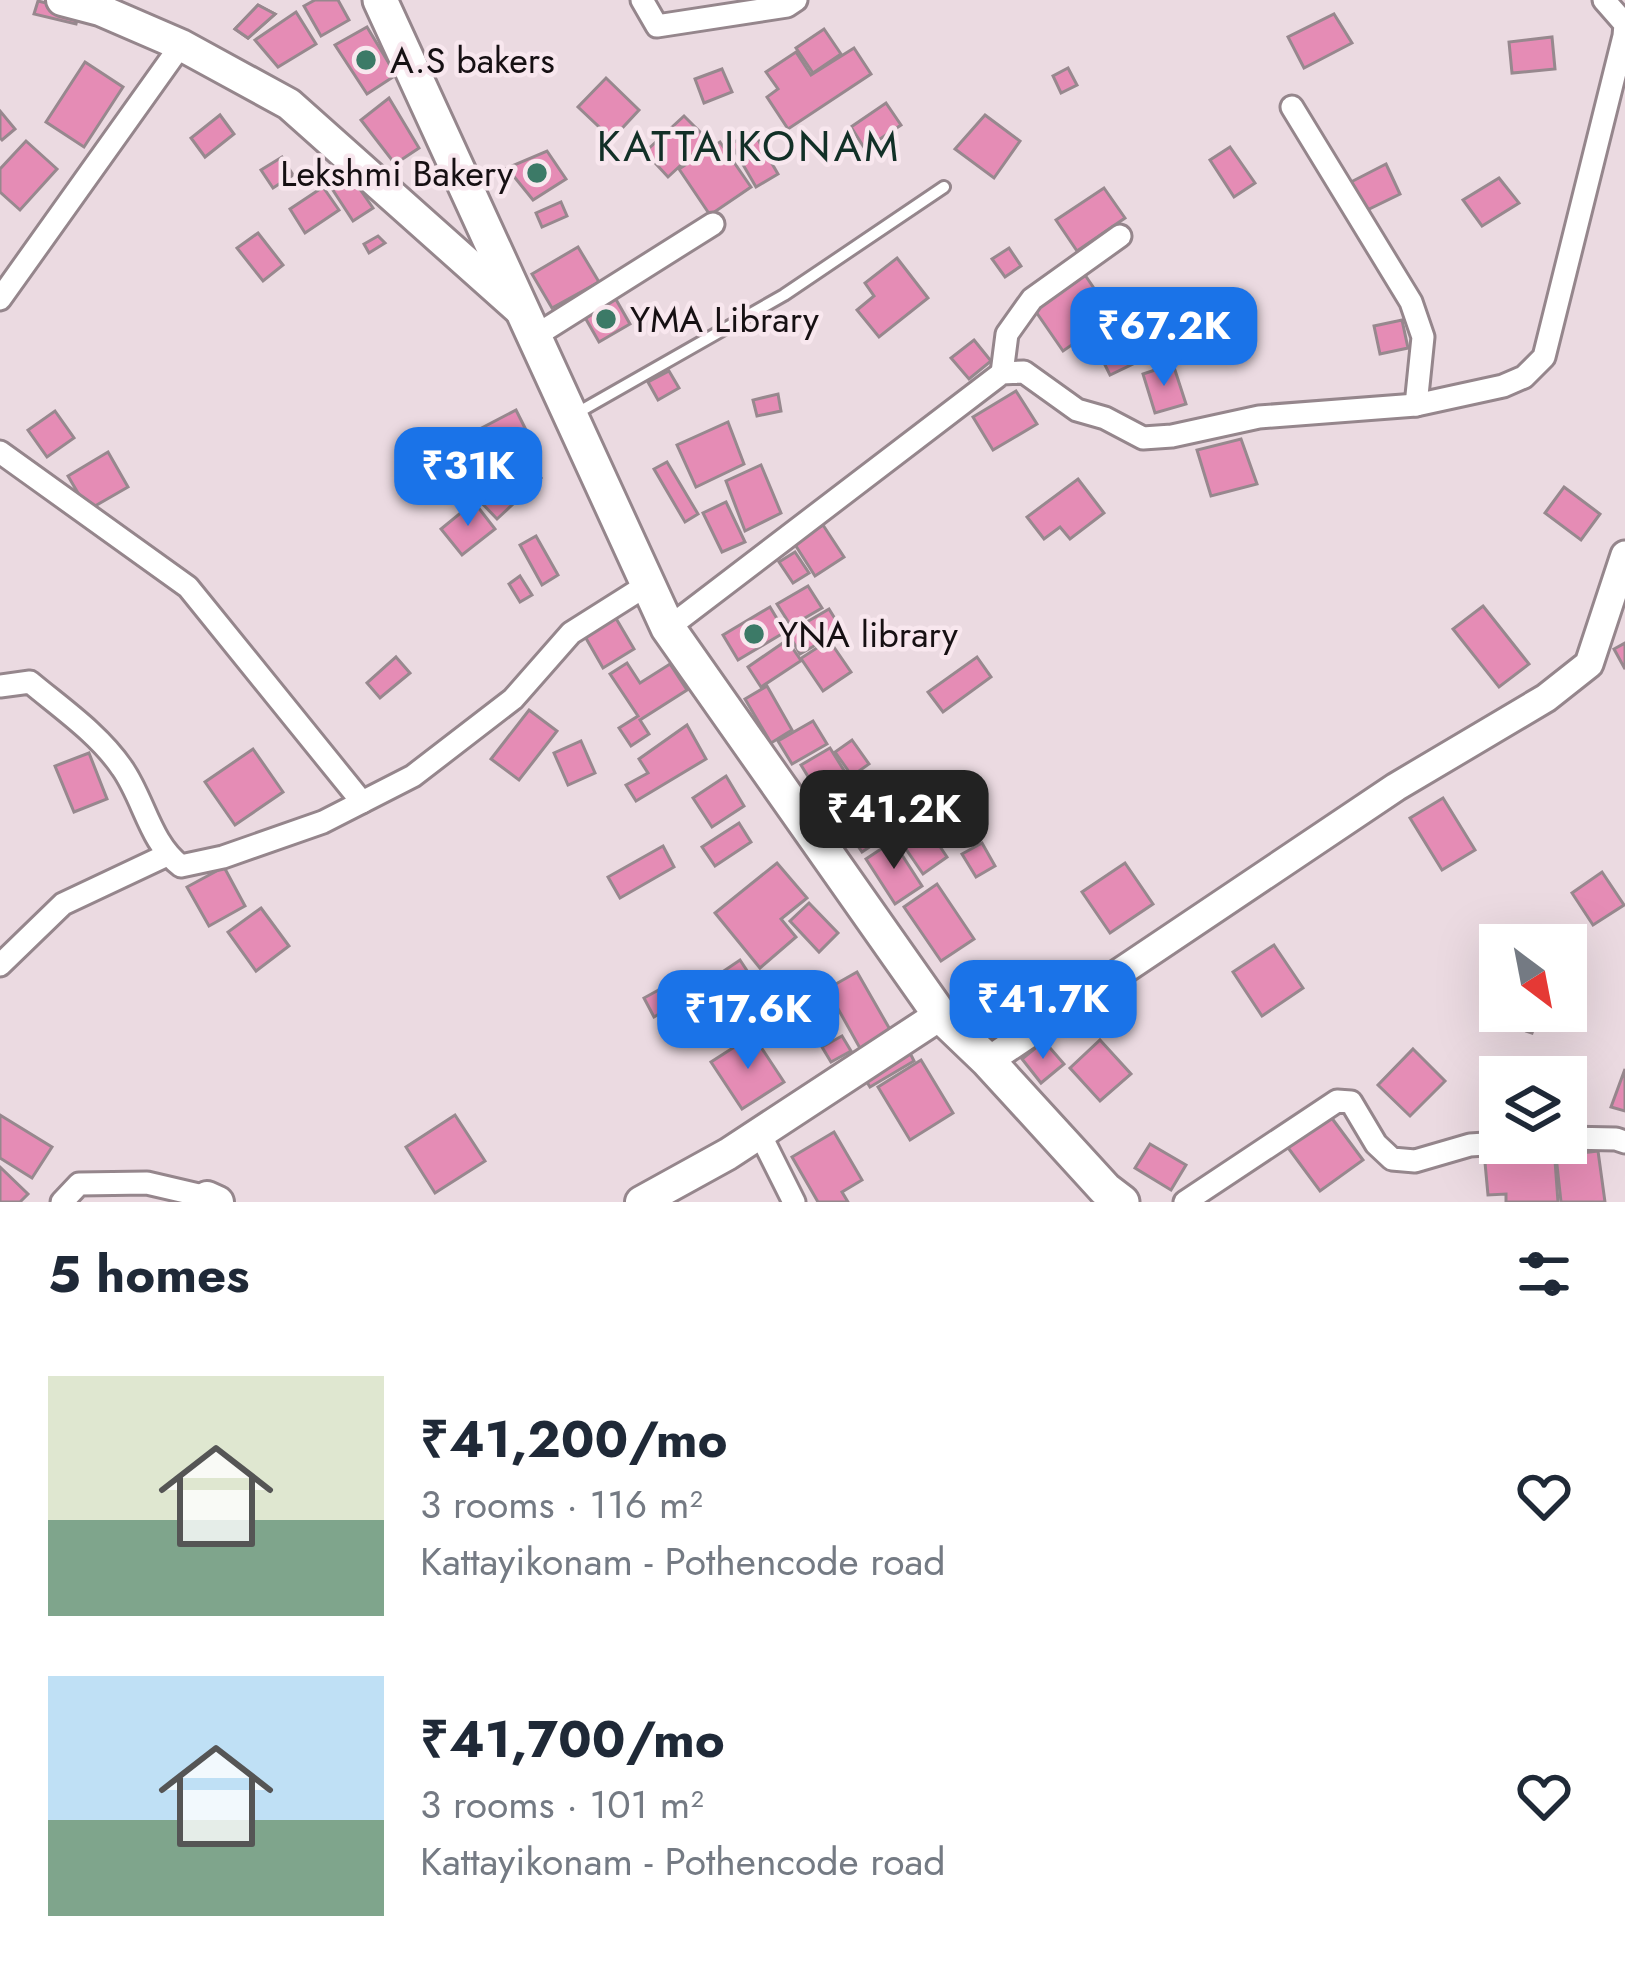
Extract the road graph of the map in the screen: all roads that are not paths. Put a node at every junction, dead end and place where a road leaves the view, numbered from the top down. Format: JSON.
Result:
{"nodes":[{"id":1,"x":62,"y":0,"type":"edge"},
{"id":2,"x":380,"y":0,"type":"edge"},
{"id":3,"x":642,"y":0,"type":"edge"},
{"id":4,"x":796,"y":0,"type":"edge"},
{"id":5,"x":1616,"y":6,"type":"edge"},
{"id":6,"x":181,"y":45,"type":"junction"},
{"id":7,"x":1292,"y":107,"type":"dead end"},
{"id":8,"x":944,"y":187,"type":"dead end"},
{"id":9,"x":713,"y":224,"type":"dead end"},
{"id":10,"x":1120,"y":236,"type":"dead end"},
{"id":11,"x":0,"y":299,"type":"edge"},
{"id":12,"x":528,"y":325,"type":"junction"},
{"id":13,"x":1002,"y":373,"type":"junction"},
{"id":14,"x":1416,"y":405,"type":"junction"},
{"id":15,"x":569,"y":418,"type":"junction"},
{"id":16,"x":0,"y":452,"type":"edge"},
{"id":17,"x":1625,"y":555,"type":"edge"},
{"id":18,"x":647,"y":585,"type":"junction"},
{"id":19,"x":668,"y":628,"type":"junction"},
{"id":20,"x":0,"y":686,"type":"edge"},
{"id":21,"x":362,"y":802,"type":"junction"},
{"id":22,"x":167,"y":855,"type":"junction"},
{"id":23,"x":0,"y":965,"type":"edge"},
{"id":24,"x":940,"y":1015,"type":"junction"},
{"id":25,"x":988,"y":1061,"type":"junction"},
{"id":26,"x":760,"y":1134,"type":"junction"},
{"id":27,"x":1587,"y":1138,"type":"edge"},
{"id":28,"x":1625,"y":1142,"type":"edge"},
{"id":29,"x":1479,"y":1144,"type":"edge"},
{"id":30,"x":210,"y":1201,"type":"edge"},
{"id":31,"x":62,"y":1202,"type":"edge"},
{"id":32,"x":641,"y":1202,"type":"edge"},
{"id":33,"x":794,"y":1202,"type":"edge"},
{"id":34,"x":1122,"y":1202,"type":"edge"},
{"id":35,"x":1185,"y":1202,"type":"edge"}],
"edges":[{"from":1,"to":6,"type":"main road"},
{"from":2,"to":12,"type":"main road"},
{"from":3,"to":4,"type":"street"},
{"from":5,"to":14,"type":"street"},
{"from":6,"to":11,"type":"street"},
{"from":6,"to":12,"type":"main road"},
{"from":7,"to":14,"type":"street"},
{"from":8,"to":15,"type":"lane"},
{"from":9,"to":12,"type":"street"},
{"from":10,"to":13,"type":"street"},
{"from":12,"to":15,"type":"main road"},
{"from":13,"to":14,"type":"street"},
{"from":13,"to":19,"type":"street"},
{"from":15,"to":18,"type":"main road"},
{"from":16,"to":21,"type":"street"},
{"from":17,"to":25,"type":"street"},
{"from":18,"to":19,"type":"main road"},
{"from":18,"to":21,"type":"street"},
{"from":19,"to":24,"type":"main road"},
{"from":20,"to":22,"type":"street"},
{"from":21,"to":22,"type":"street"},
{"from":22,"to":23,"type":"street"},
{"from":24,"to":25,"type":"main road"},
{"from":24,"to":26,"type":"main road"},
{"from":25,"to":34,"type":"main road"},
{"from":26,"to":32,"type":"main road"},
{"from":26,"to":33,"type":"street"},
{"from":27,"to":28,"type":"street"},
{"from":29,"to":35,"type":"street"},
{"from":30,"to":31,"type":"street"}]}
